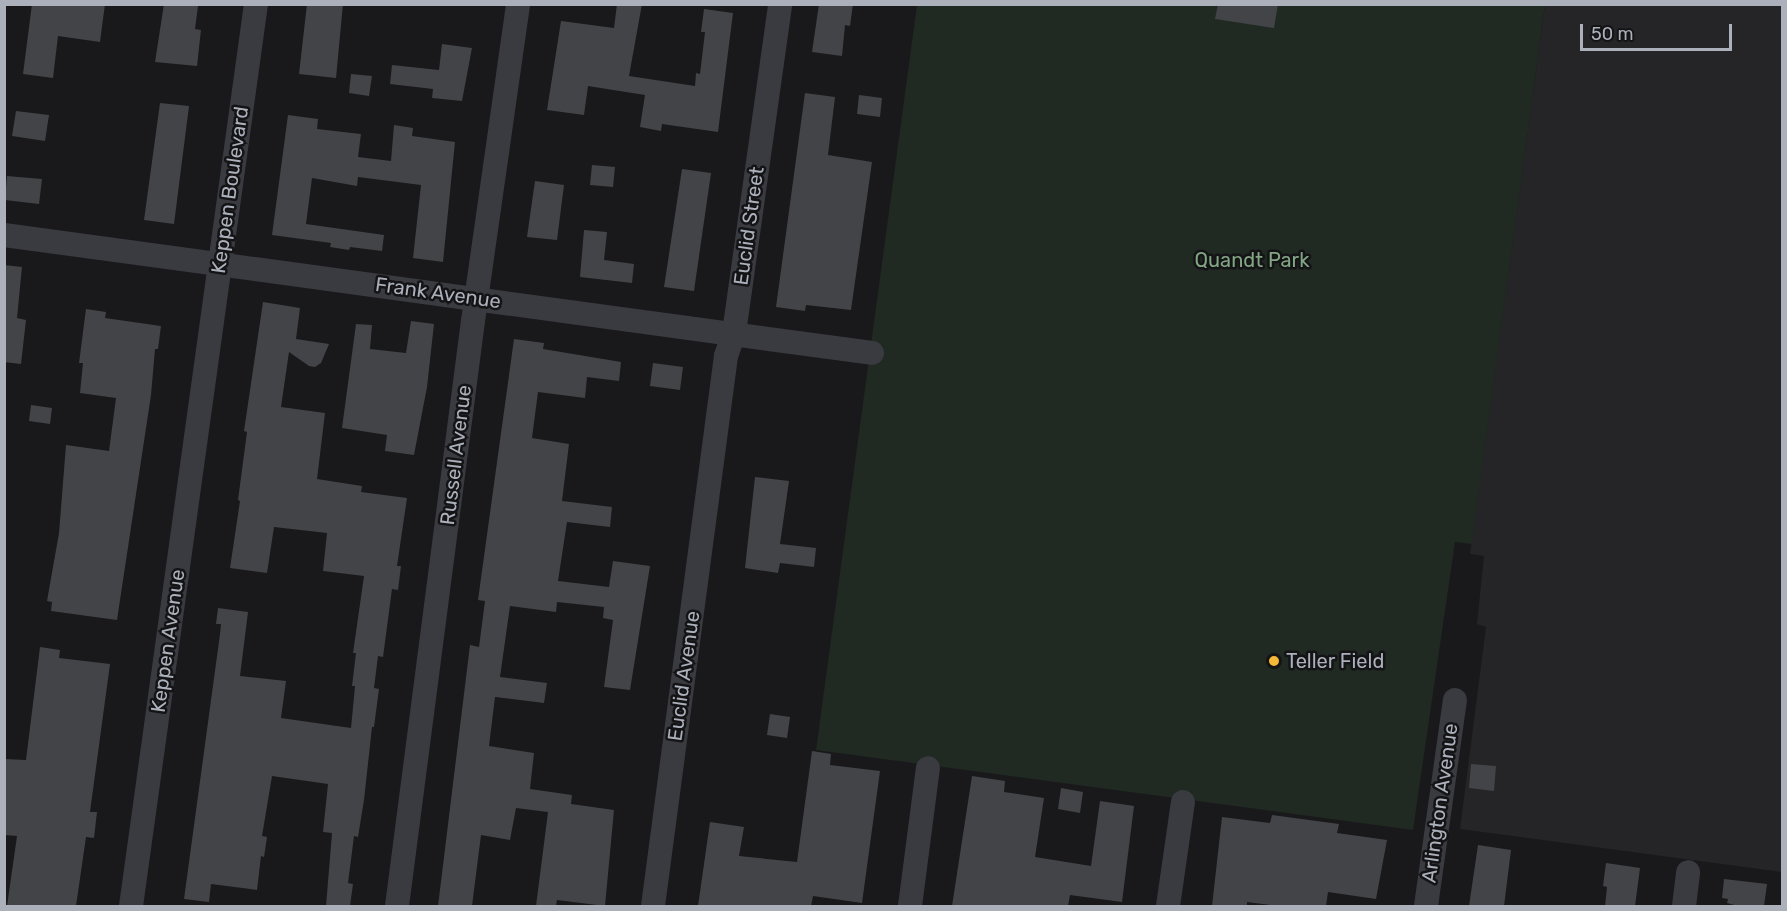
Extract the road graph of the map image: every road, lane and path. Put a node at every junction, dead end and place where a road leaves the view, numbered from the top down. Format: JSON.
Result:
{"nodes":[{"id":1,"x":256,"y":4,"type":"edge"},
{"id":2,"x":518,"y":4,"type":"edge"},
{"id":3,"x":780,"y":4,"type":"edge"},
{"id":4,"x":4,"y":235,"type":"edge"},
{"id":5,"x":220,"y":263,"type":"junction"},
{"id":6,"x":476,"y":299,"type":"junction"},
{"id":7,"x":734,"y":333,"type":"junction"},
{"id":8,"x":872,"y":353,"type":"dead end"},
{"id":9,"x":205,"y":376,"type":"joint"},
{"id":10,"x":714,"y":446,"type":"joint"},
{"id":11,"x":1455,"y":700,"type":"dead end"},
{"id":12,"x":928,"y":768,"type":"dead end"},
{"id":13,"x":1183,"y":802,"type":"dead end"},
{"id":14,"x":1688,"y":872,"type":"dead end"},
{"id":15,"x":130,"y":906,"type":"edge"},
{"id":16,"x":397,"y":906,"type":"edge"},
{"id":17,"x":653,"y":906,"type":"edge"},
{"id":18,"x":910,"y":906,"type":"edge"},
{"id":19,"x":1168,"y":906,"type":"edge"},
{"id":20,"x":1426,"y":906,"type":"edge"},
{"id":21,"x":1684,"y":906,"type":"edge"}],
"edges":[{"from":1,"to":5,"type":"street","name":"Keppen Boulevard"},
{"from":2,"to":6,"type":"street","name":"Russell Avenue"},
{"from":3,"to":7,"type":"street","name":"Euclid Street"},
{"from":4,"to":5,"type":"street","name":"Frank Avenue"},
{"from":5,"to":6,"type":"street","name":"Frank Avenue"},
{"from":5,"to":9,"type":"street","name":"Keppen Boulevard"},
{"from":6,"to":7,"type":"street","name":"Frank Avenue"},
{"from":6,"to":16,"type":"street","name":"Russell Avenue"},
{"from":7,"to":8,"type":"street","name":"Frank Avenue"},
{"from":7,"to":10,"type":"street","name":"Euclid Street"},
{"from":9,"to":15,"type":"street","name":"Keppen Avenue"},
{"from":10,"to":17,"type":"street","name":"Euclid Avenue"},
{"from":11,"to":20,"type":"street","name":"Arlington Avenue"},
{"from":12,"to":18,"type":"street"},
{"from":13,"to":19,"type":"street"},
{"from":14,"to":21,"type":"street"}]}
